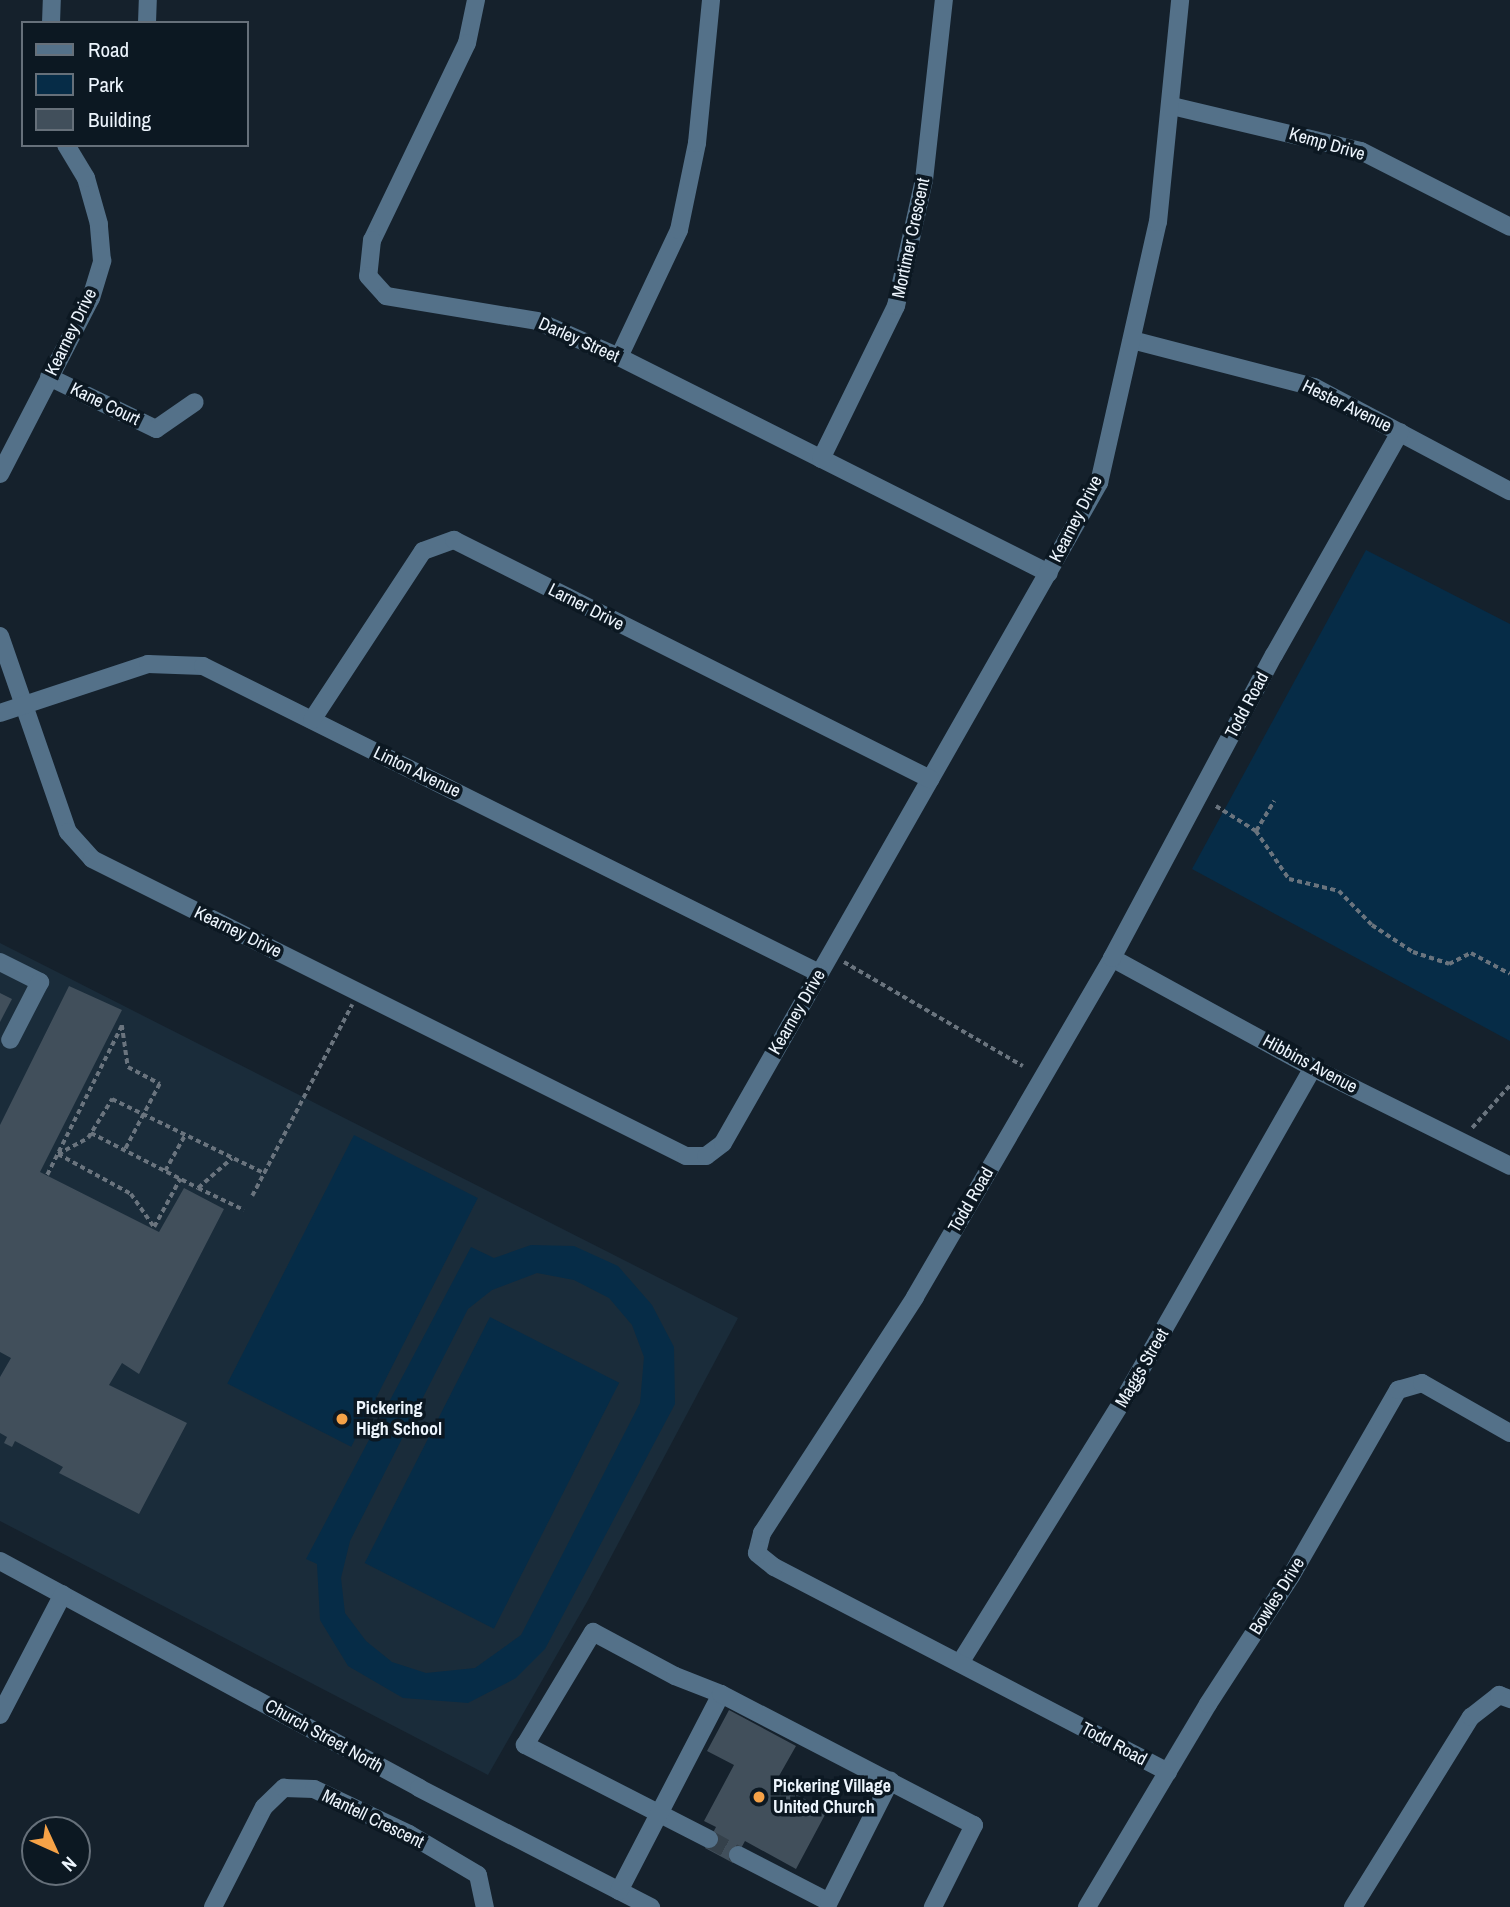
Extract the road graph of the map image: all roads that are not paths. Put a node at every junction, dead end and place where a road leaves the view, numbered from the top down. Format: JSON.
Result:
{"nodes":[{"id":1,"x":51,"y":0,"type":"edge"},
{"id":2,"x":148,"y":0,"type":"edge"},
{"id":3,"x":476,"y":0,"type":"edge"},
{"id":4,"x":711,"y":0,"type":"edge"},
{"id":5,"x":944,"y":0,"type":"edge"},
{"id":6,"x":1180,"y":0,"type":"edge"},
{"id":7,"x":51,"y":21,"type":"edge"},
{"id":8,"x":147,"y":21,"type":"edge"},
{"id":9,"x":1172,"y":106,"type":"junction"},
{"id":10,"x":67,"y":147,"type":"edge"},
{"id":11,"x":1510,"y":228,"type":"edge"},
{"id":12,"x":1132,"y":340,"type":"junction"},
{"id":13,"x":619,"y":357,"type":"junction"},
{"id":14,"x":49,"y":377,"type":"junction"},
{"id":15,"x":195,"y":402,"type":"dead end"},
{"id":16,"x":1399,"y":432,"type":"junction"},
{"id":17,"x":821,"y":459,"type":"junction"},
{"id":18,"x":0,"y":474,"type":"edge"},
{"id":19,"x":1510,"y":491,"type":"edge"},
{"id":20,"x":1049,"y":573,"type":"junction"},
{"id":21,"x":0,"y":636,"type":"edge"},
{"id":22,"x":25,"y":704,"type":"junction"},
{"id":23,"x":0,"y":713,"type":"edge"},
{"id":24,"x":312,"y":720,"type":"junction"},
{"id":25,"x":930,"y":779,"type":"junction"},
{"id":26,"x":1112,"y":958,"type":"junction"},
{"id":27,"x":0,"y":962,"type":"edge"},
{"id":28,"x":819,"y":973,"type":"junction"},
{"id":29,"x":10,"y":1040,"type":"dead end"},
{"id":30,"x":1313,"y":1068,"type":"junction"},
{"id":31,"x":1510,"y":1166,"type":"edge"},
{"id":32,"x":1510,"y":1433,"type":"edge"},
{"id":33,"x":0,"y":1561,"type":"edge"},
{"id":34,"x":63,"y":1594,"type":"junction"},
{"id":35,"x":960,"y":1663,"type":"junction"},
{"id":36,"x":721,"y":1694,"type":"junction"},
{"id":37,"x":1510,"y":1699,"type":"edge"},
{"id":38,"x":0,"y":1715,"type":"edge"},
{"id":39,"x":1168,"y":1772,"type":"junction"},
{"id":40,"x":890,"y":1781,"type":"junction"},
{"id":41,"x":656,"y":1815,"type":"junction"},
{"id":42,"x":709,"y":1839,"type":"tunnel mouth"},
{"id":43,"x":738,"y":1854,"type":"tunnel mouth"},
{"id":44,"x":619,"y":1891,"type":"junction"},
{"id":45,"x":831,"y":1905,"type":"edge"},
{"id":46,"x":213,"y":1907,"type":"edge"},
{"id":47,"x":485,"y":1907,"type":"edge"},
{"id":48,"x":651,"y":1907,"type":"edge"},
{"id":49,"x":933,"y":1907,"type":"edge"},
{"id":50,"x":1087,"y":1907,"type":"edge"},
{"id":51,"x":1353,"y":1907,"type":"edge"}],
"edges":[{"from":1,"to":7,"type":"street"},
{"from":2,"to":8,"type":"street"},
{"from":3,"to":13,"type":"street","name":"Darley Street"},
{"from":4,"to":13,"type":"street"},
{"from":5,"to":17,"type":"street","name":"Mortimer Crescent"},
{"from":6,"to":9,"type":"street","name":"Kearney Drive"},
{"from":9,"to":11,"type":"street","name":"Kemp Drive"},
{"from":9,"to":12,"type":"street","name":"Kearney Drive"},
{"from":10,"to":14,"type":"street","name":"Kearney Drive"},
{"from":12,"to":16,"type":"street","name":"Hester Avenue"},
{"from":12,"to":20,"type":"street","name":"Kearney Drive"},
{"from":13,"to":17,"type":"street","name":"Darley Street"},
{"from":14,"to":15,"type":"street","name":"Kane Court"},
{"from":14,"to":18,"type":"street","name":"Kearney Drive"},
{"from":16,"to":19,"type":"street","name":"Hester Avenue"},
{"from":16,"to":26,"type":"street","name":"Todd Road"},
{"from":17,"to":20,"type":"street","name":"Darley Street"},
{"from":20,"to":25,"type":"street","name":"Kearney Drive"},
{"from":21,"to":22,"type":"street","name":"Kearney Drive"},
{"from":22,"to":23,"type":"street","name":"Linton Avenue"},
{"from":22,"to":24,"type":"street","name":"Linton Avenue"},
{"from":22,"to":28,"type":"street","name":"Kearney Drive"},
{"from":24,"to":25,"type":"street","name":"Larner Drive"},
{"from":24,"to":28,"type":"street","name":"Linton Avenue"},
{"from":25,"to":28,"type":"street","name":"Kearney Drive"},
{"from":26,"to":30,"type":"street","name":"Hibbins Avenue"},
{"from":26,"to":35,"type":"street","name":"Todd Road"},
{"from":27,"to":29,"type":"street"},
{"from":30,"to":31,"type":"street","name":"Hibbins Avenue"},
{"from":30,"to":35,"type":"street","name":"Maggs Street"},
{"from":32,"to":39,"type":"street","name":"Bowles Drive"},
{"from":33,"to":34,"type":"street","name":"Church Street North"},
{"from":34,"to":38,"type":"street"},
{"from":34,"to":44,"type":"street","name":"Church Street North"},
{"from":35,"to":39,"type":"street","name":"Todd Road"},
{"from":36,"to":40,"type":"street"},
{"from":36,"to":41,"type":"street"},
{"from":36,"to":41,"type":"street"},
{"from":37,"to":51,"type":"street"},
{"from":39,"to":50,"type":"street","name":"Bowles Drive"},
{"from":40,"to":45,"type":"street"},
{"from":40,"to":49,"type":"street"},
{"from":41,"to":42,"type":"street"},
{"from":41,"to":44,"type":"street"},
{"from":43,"to":45,"type":"street"},
{"from":44,"to":48,"type":"street","name":"Church Street North"},
{"from":46,"to":47,"type":"street","name":"Mantell Crescent"}]}
